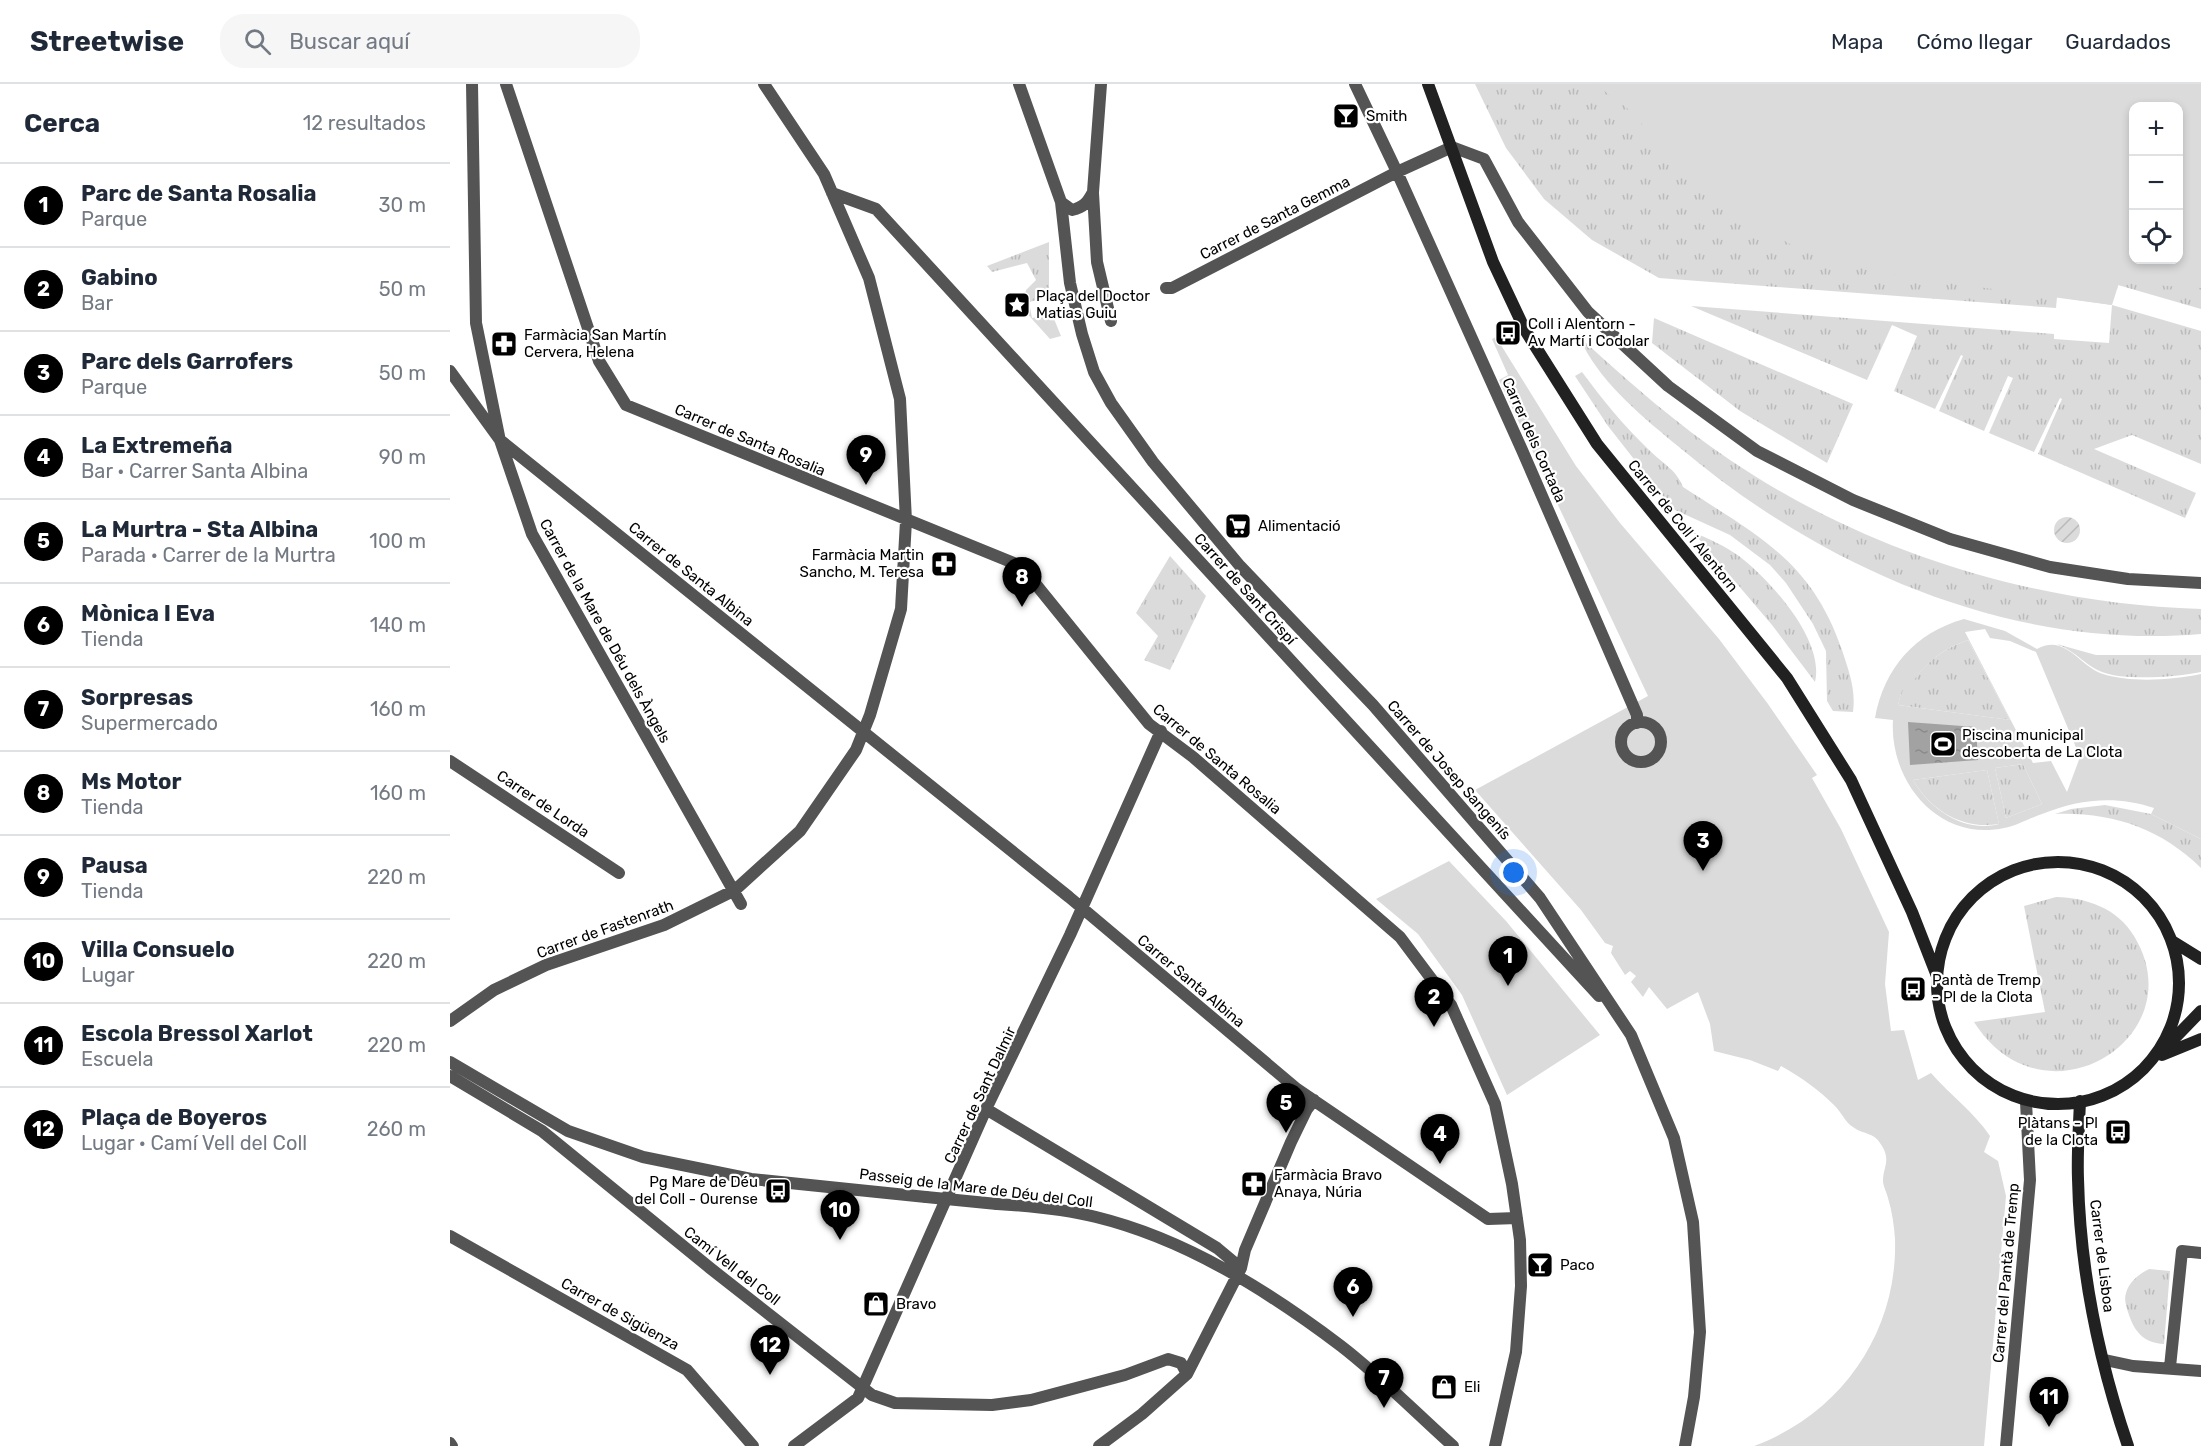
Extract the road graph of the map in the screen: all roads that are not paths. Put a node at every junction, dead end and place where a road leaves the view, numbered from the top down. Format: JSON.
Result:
{"nodes":[{"id":1,"x":472,"y":84,"type":"edge"},
{"id":2,"x":506,"y":84,"type":"edge"},
{"id":3,"x":764,"y":84,"type":"edge"},
{"id":4,"x":1019,"y":84,"type":"edge"},
{"id":5,"x":1101,"y":84,"type":"edge"},
{"id":6,"x":1355,"y":84,"type":"edge"},
{"id":7,"x":1428,"y":84,"type":"edge"},
{"id":8,"x":1452,"y":147,"type":"junction"},
{"id":9,"x":1397,"y":172,"type":"junction"},
{"id":10,"x":1093,"y":192,"type":"junction"},
{"id":11,"x":832,"y":193,"type":"junction"},
{"id":12,"x":1061,"y":202,"type":"junction"},
{"id":13,"x":1166,"y":288,"type":"dead end"},
{"id":14,"x":1111,"y":321,"type":"dead end"},
{"id":15,"x":450,"y":371,"type":"edge"},
{"id":16,"x":500,"y":440,"type":"junction"},
{"id":17,"x":906,"y":521,"type":"junction"},
{"id":18,"x":2201,"y":583,"type":"edge"},
{"id":19,"x":1637,"y":723,"type":"dead end"},
{"id":20,"x":1161,"y":731,"type":"junction"},
{"id":21,"x":863,"y":732,"type":"junction"},
{"id":22,"x":450,"y":761,"type":"edge"},
{"id":23,"x":619,"y":873,"type":"dead end"},
{"id":24,"x":735,"y":890,"type":"junction"},
{"id":25,"x":741,"y":904,"type":"dead end"},
{"id":26,"x":1082,"y":909,"type":"junction"},
{"id":27,"x":2172,"y":941,"type":"junction"},
{"id":28,"x":2201,"y":960,"type":"edge"},
{"id":29,"x":1937,"y":976,"type":"junction"},
{"id":30,"x":2201,"y":1011,"type":"edge"},
{"id":31,"x":450,"y":1021,"type":"edge"},
{"id":32,"x":1625,"y":1023,"type":"junction"},
{"id":33,"x":2201,"y":1039,"type":"edge"},
{"id":34,"x":2155,"y":1058,"type":"junction"},
{"id":35,"x":450,"y":1062,"type":"edge"},
{"id":36,"x":450,"y":1076,"type":"edge"},
{"id":37,"x":1314,"y":1100,"type":"junction"},
{"id":38,"x":2080,"y":1101,"type":"junction"},
{"id":39,"x":2026,"y":1102,"type":"junction"},
{"id":40,"x":986,"y":1109,"type":"junction"},
{"id":41,"x":1517,"y":1218,"type":"junction"},
{"id":42,"x":450,"y":1236,"type":"edge"},
{"id":43,"x":2201,"y":1253,"type":"edge"},
{"id":44,"x":1239,"y":1272,"type":"junction"},
{"id":45,"x":2105,"y":1360,"type":"junction"},
{"id":46,"x":2170,"y":1367,"type":"junction"},
{"id":47,"x":2201,"y":1371,"type":"edge"},
{"id":48,"x":1187,"y":1374,"type":"junction"},
{"id":49,"x":862,"y":1389,"type":"junction"},
{"id":50,"x":753,"y":1446,"type":"edge"},
{"id":51,"x":794,"y":1446,"type":"edge"},
{"id":52,"x":1099,"y":1446,"type":"edge"},
{"id":53,"x":1453,"y":1446,"type":"edge"},
{"id":54,"x":1496,"y":1446,"type":"edge"},
{"id":55,"x":1685,"y":1446,"type":"edge"},
{"id":56,"x":2006,"y":1446,"type":"edge"},
{"id":57,"x":2128,"y":1446,"type":"edge"}],
"edges":[{"from":1,"to":16,"type":"street"},
{"from":2,"to":17,"type":"street","name":"Carrer de Santa Rosalia"},
{"from":3,"to":11,"type":"street","name":"Carrer de Fastenrath"},
{"from":4,"to":12,"type":"street","name":"Carrer de Josep Sangenís"},
{"from":5,"to":10,"type":"street"},
{"from":6,"to":9,"type":"street","name":"Carrer dels Cortada"},
{"from":7,"to":8,"type":"street","name":"Carrer de Coll i Alentorn"},
{"from":8,"to":9,"type":"street"},
{"from":8,"to":18,"type":"street"},
{"from":8,"to":29,"type":"street","name":"Carrer de Coll i Alentorn"},
{"from":9,"to":13,"type":"street","name":"Carrer de Santa Gemma"},
{"from":9,"to":19,"type":"street","name":"Carrer dels Cortada"},
{"from":10,"to":12,"type":"street"},
{"from":10,"to":14,"type":"street"},
{"from":11,"to":17,"type":"street","name":"Carrer de Fastenrath"},
{"from":11,"to":32,"type":"street","name":"Carrer de Sant Crispí"},
{"from":12,"to":32,"type":"street","name":"Carrer de Josep Sangenís"},
{"from":15,"to":16,"type":"street","name":"Carrer de la Mare de Déu dels Àngels"},
{"from":16,"to":21,"type":"street","name":"Carrer de Santa Albina"},
{"from":16,"to":24,"type":"street","name":"Carrer de la Mare de Déu dels Àngels"},
{"from":17,"to":20,"type":"street","name":"Carrer de Santa Rosalia"},
{"from":17,"to":21,"type":"street","name":"Carrer de Fastenrath"},
{"from":20,"to":26,"type":"street","name":"Carrer de Sant Dalmir"},
{"from":20,"to":41,"type":"street","name":"Carrer de Santa Rosalia"},
{"from":21,"to":24,"type":"street","name":"Carrer de Fastenrath"},
{"from":21,"to":26,"type":"street","name":"Carrer Santa Albina"},
{"from":22,"to":23,"type":"street","name":"Carrer de Lorda"},
{"from":24,"to":25,"type":"street","name":"Carrer de la Mare de Déu dels Àngels"},
{"from":24,"to":31,"type":"street","name":"Carrer de Fastenrath"},
{"from":26,"to":37,"type":"street","name":"Carrer Santa Albina"},
{"from":26,"to":40,"type":"street","name":"Carrer de Sant Dalmir"},
{"from":27,"to":28,"type":"street"},
{"from":27,"to":29,"type":"street"},
{"from":27,"to":34,"type":"street"},
{"from":29,"to":39,"type":"street"},
{"from":30,"to":34,"type":"street"},
{"from":32,"to":55,"type":"street","name":"Carrer de Josep Sangenís"},
{"from":33,"to":34,"type":"street"},
{"from":34,"to":38,"type":"street"},
{"from":35,"to":44,"type":"street","name":"Passeig de la Mare de Déu del Coll","bridge":true},
{"from":36,"to":49,"type":"street","name":"Camí Vell del Coll"},
{"from":37,"to":41,"type":"street","name":"Carrer Santa Albina"},
{"from":37,"to":44,"type":"street"},
{"from":38,"to":39,"type":"street"},
{"from":38,"to":45,"type":"street","name":"Carrer de Lisboa"},
{"from":39,"to":56,"type":"street","name":"Carrer del Pantà de Tremp"},
{"from":40,"to":44,"type":"street","name":"Passeig de la Mare de Déu del Coll"},
{"from":40,"to":49,"type":"street","name":"Carrer de Sant Dalmir"},
{"from":41,"to":54,"type":"street","name":"Carrer de Santa Rosalia"},
{"from":42,"to":50,"type":"street","name":"Carrer de Sigüenza"},
{"from":43,"to":46,"type":"street"},
{"from":44,"to":48,"type":"street"},
{"from":44,"to":53,"type":"street","name":"Passeig de la Mare de Déu del Coll"},
{"from":45,"to":46,"type":"street"},
{"from":45,"to":57,"type":"street","name":"Carrer de Lisboa"},
{"from":46,"to":47,"type":"street"},
{"from":48,"to":49,"type":"street","name":"Camí Vell del Coll"},
{"from":48,"to":52,"type":"street"},
{"from":49,"to":51,"type":"street","name":"Carrer de Sant Dalmir"}]}
